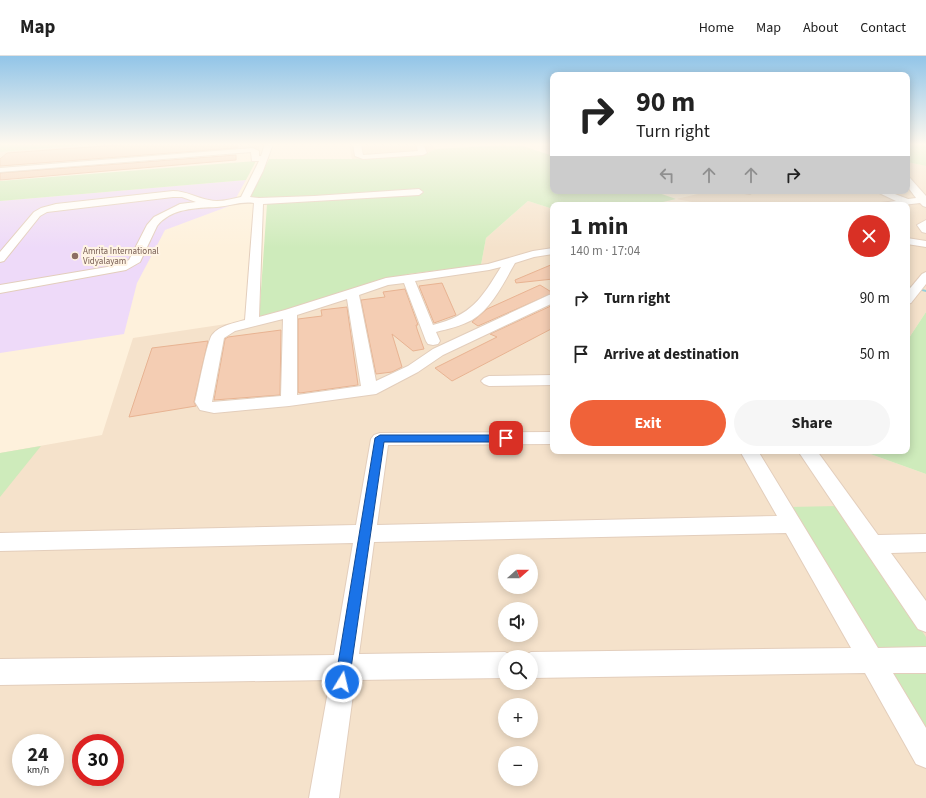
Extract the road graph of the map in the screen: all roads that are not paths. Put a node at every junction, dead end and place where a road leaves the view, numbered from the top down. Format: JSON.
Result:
{"nodes":[{"id":1,"x":255,"y":179,"type":"edge"},
{"id":2,"x":910,"y":184,"type":"edge"},
{"id":3,"x":419,"y":192,"type":"dead end"},
{"id":4,"x":887,"y":194,"type":"edge"},
{"id":5,"x":246,"y":199,"type":"junction"},
{"id":6,"x":259,"y":201,"type":"junction"},
{"id":7,"x":925,"y":201,"type":"edge"},
{"id":8,"x":907,"y":202,"type":"joint"},
{"id":9,"x":216,"y":204,"type":"junction"},
{"id":10,"x":926,"y":223,"type":"edge"},
{"id":11,"x":926,"y":230,"type":"edge"},
{"id":12,"x":910,"y":241,"type":"edge"},
{"id":13,"x":926,"y":244,"type":"edge"},
{"id":14,"x":550,"y":251,"type":"edge"},
{"id":15,"x":0,"y":259,"type":"edge"},
{"id":16,"x":511,"y":260,"type":"junction"},
{"id":17,"x":926,"y":276,"type":"edge"},
{"id":18,"x":408,"y":278,"type":"junction"},
{"id":19,"x":0,"y":289,"type":"edge"},
{"id":20,"x":352,"y":293,"type":"junction"},
{"id":21,"x":910,"y":296,"type":"edge"},
{"id":22,"x":550,"y":299,"type":"edge"},
{"id":23,"x":290,"y":313,"type":"junction"},
{"id":24,"x":252,"y":322,"type":"junction"},
{"id":25,"x":429,"y":330,"type":"junction"},
{"id":26,"x":438,"y":352,"type":"junction"},
{"id":27,"x":550,"y":380,"type":"edge"},
{"id":28,"x":489,"y":381,"type":"dead end"},
{"id":29,"x":370,"y":390,"type":"junction"},
{"id":30,"x":289,"y":401,"type":"junction"},
{"id":31,"x":550,"y":438,"type":"edge"},
{"id":32,"x":751,"y":454,"type":"edge"},
{"id":33,"x":809,"y":454,"type":"edge"},
{"id":34,"x":791,"y":524,"type":"junction"},
{"id":35,"x":365,"y":534,"type":"junction"},
{"id":36,"x":0,"y":542,"type":"edge"},
{"id":37,"x":926,"y":543,"type":"edge"},
{"id":38,"x":872,"y":544,"type":"junction"},
{"id":39,"x":926,"y":620,"type":"edge"},
{"id":40,"x":871,"y":660,"type":"junction"},
{"id":41,"x":926,"y":660,"type":"edge"},
{"id":42,"x":498,"y":665,"type":"edge"},
{"id":43,"x":538,"y":665,"type":"edge"},
{"id":44,"x":344,"y":668,"type":"junction"},
{"id":45,"x":0,"y":672,"type":"edge"},
{"id":46,"x":926,"y":754,"type":"edge"},
{"id":47,"x":324,"y":798,"type":"edge"}],
"edges":[{"from":1,"to":5,"type":"street"},
{"from":2,"to":7,"type":"street"},
{"from":3,"to":6,"type":"street"},
{"from":4,"to":8,"type":"street"},
{"from":5,"to":6,"type":"street"},
{"from":5,"to":9,"type":"street"},
{"from":6,"to":24,"type":"street"},
{"from":7,"to":8,"type":"street"},
{"from":9,"to":15,"type":"street"},
{"from":9,"to":19,"type":"street"},
{"from":10,"to":11,"type":"street"},
{"from":12,"to":13,"type":"street"},
{"from":14,"to":16,"type":"street"},
{"from":16,"to":18,"type":"street"},
{"from":16,"to":25,"type":"street"},
{"from":17,"to":21,"type":"street"},
{"from":18,"to":20,"type":"street"},
{"from":18,"to":25,"type":"street"},
{"from":20,"to":23,"type":"street"},
{"from":20,"to":29,"type":"street"},
{"from":22,"to":26,"type":"street"},
{"from":23,"to":24,"type":"street"},
{"from":23,"to":30,"type":"street"},
{"from":24,"to":30,"type":"street"},
{"from":25,"to":26,"type":"street"},
{"from":26,"to":29,"type":"street"},
{"from":27,"to":28,"type":"street"},
{"from":29,"to":30,"type":"street"},
{"from":31,"to":35,"type":"street"},
{"from":32,"to":34,"type":"street"},
{"from":33,"to":38,"type":"street"},
{"from":34,"to":35,"type":"street"},
{"from":34,"to":40,"type":"street"},
{"from":35,"to":36,"type":"street"},
{"from":35,"to":44,"type":"street"},
{"from":37,"to":38,"type":"street"},
{"from":38,"to":39,"type":"street"},
{"from":40,"to":41,"type":"street"},
{"from":40,"to":43,"type":"street"},
{"from":40,"to":46,"type":"street"},
{"from":42,"to":44,"type":"street"},
{"from":44,"to":45,"type":"street"},
{"from":44,"to":47,"type":"street"}]}
